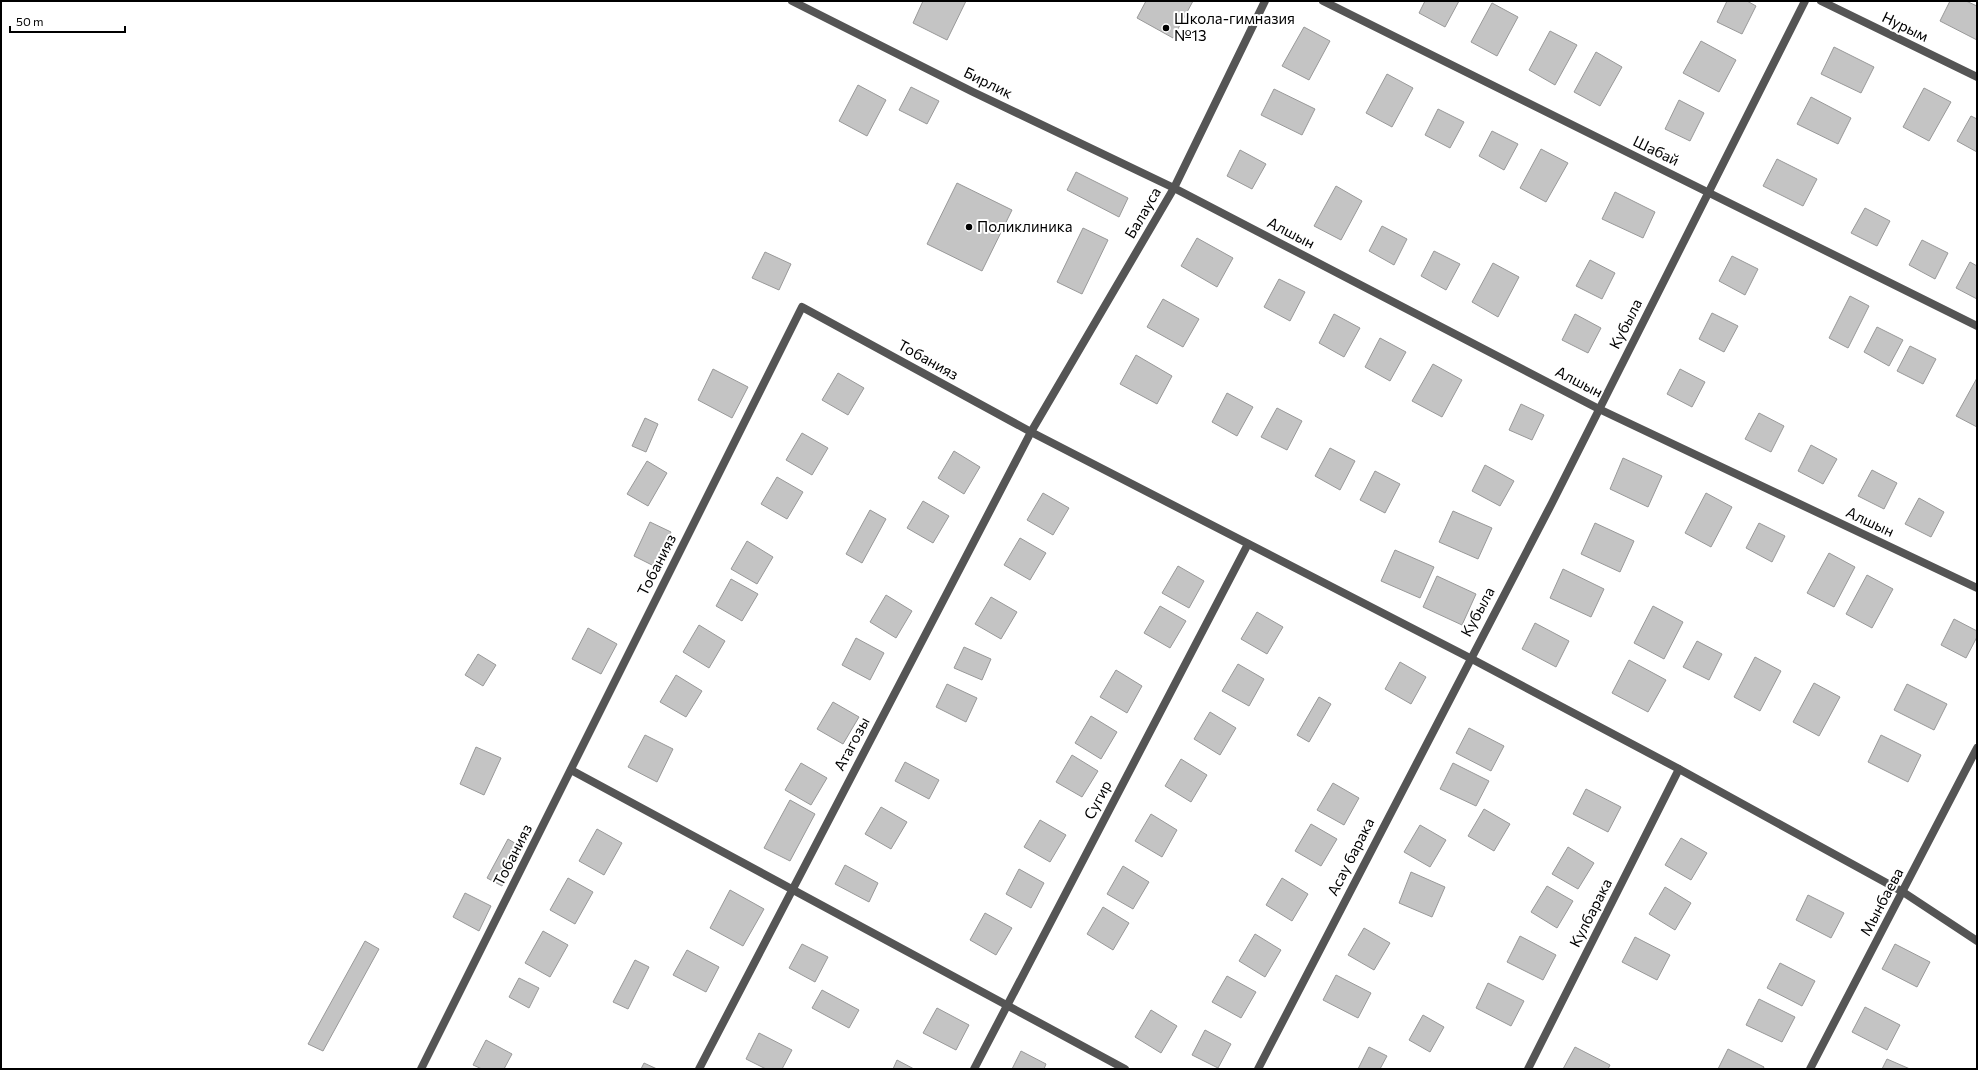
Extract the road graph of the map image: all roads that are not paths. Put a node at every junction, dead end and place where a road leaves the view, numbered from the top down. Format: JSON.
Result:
{"nodes":[{"id":1,"x":792,"y":1,"type":"edge"},
{"id":2,"x":1265,"y":1,"type":"edge"},
{"id":3,"x":1323,"y":1,"type":"edge"},
{"id":4,"x":1805,"y":1,"type":"edge"},
{"id":5,"x":1821,"y":1,"type":"edge"},
{"id":6,"x":1977,"y":77,"type":"edge"},
{"id":7,"x":1174,"y":188,"type":"junction"},
{"id":8,"x":1708,"y":193,"type":"junction"},
{"id":9,"x":1977,"y":326,"type":"edge"},
{"id":10,"x":1599,"y":409,"type":"junction"},
{"id":11,"x":1031,"y":432,"type":"junction"},
{"id":12,"x":1248,"y":544,"type":"junction"},
{"id":13,"x":1977,"y":588,"type":"edge"},
{"id":14,"x":1470,"y":658,"type":"junction"},
{"id":15,"x":1977,"y":748,"type":"edge"},
{"id":16,"x":1678,"y":769,"type":"junction"},
{"id":17,"x":571,"y":770,"type":"junction"},
{"id":18,"x":792,"y":889,"type":"junction"},
{"id":19,"x":1903,"y":892,"type":"junction"},
{"id":20,"x":1977,"y":941,"type":"edge"},
{"id":21,"x":1006,"y":1005,"type":"junction"},
{"id":22,"x":421,"y":1069,"type":"edge"},
{"id":23,"x":699,"y":1069,"type":"edge"},
{"id":24,"x":974,"y":1069,"type":"edge"},
{"id":25,"x":1125,"y":1069,"type":"edge"},
{"id":26,"x":1258,"y":1069,"type":"edge"},
{"id":27,"x":1528,"y":1069,"type":"edge"},
{"id":28,"x":1810,"y":1069,"type":"edge"}],
"edges":[{"from":1,"to":7,"type":"street","name":"Бирлик"},
{"from":2,"to":7,"type":"street","name":"Балауса"},
{"from":3,"to":8,"type":"street","name":"Шабай"},
{"from":4,"to":8,"type":"street","name":"Кубыла"},
{"from":5,"to":6,"type":"street","name":"Нурым"},
{"from":7,"to":10,"type":"street","name":"Алшын"},
{"from":7,"to":11,"type":"street","name":"Балауса"},
{"from":8,"to":9,"type":"street","name":"Шабай"},
{"from":8,"to":10,"type":"street","name":"Кубыла"},
{"from":10,"to":13,"type":"street","name":"Алшын"},
{"from":10,"to":14,"type":"street","name":"Кубыла"},
{"from":11,"to":12,"type":"street"},
{"from":11,"to":17,"type":"street","name":"Тобанияз"},
{"from":11,"to":18,"type":"street","name":"Атагозы"},
{"from":12,"to":14,"type":"street"},
{"from":12,"to":21,"type":"street","name":"Сугир"},
{"from":14,"to":16,"type":"street"},
{"from":14,"to":26,"type":"street","name":"Асау барака"},
{"from":15,"to":19,"type":"street","name":"Мынбаева"},
{"from":16,"to":19,"type":"street"},
{"from":16,"to":27,"type":"street","name":"Кулбарака"},
{"from":17,"to":18,"type":"street"},
{"from":17,"to":22,"type":"street","name":"Тобанияз"},
{"from":18,"to":21,"type":"street"},
{"from":18,"to":23,"type":"street","name":"Атагозы"},
{"from":19,"to":20,"type":"street"},
{"from":19,"to":28,"type":"street","name":"Мынбаева"},
{"from":21,"to":24,"type":"street","name":"Сугир"},
{"from":21,"to":25,"type":"street"}]}
